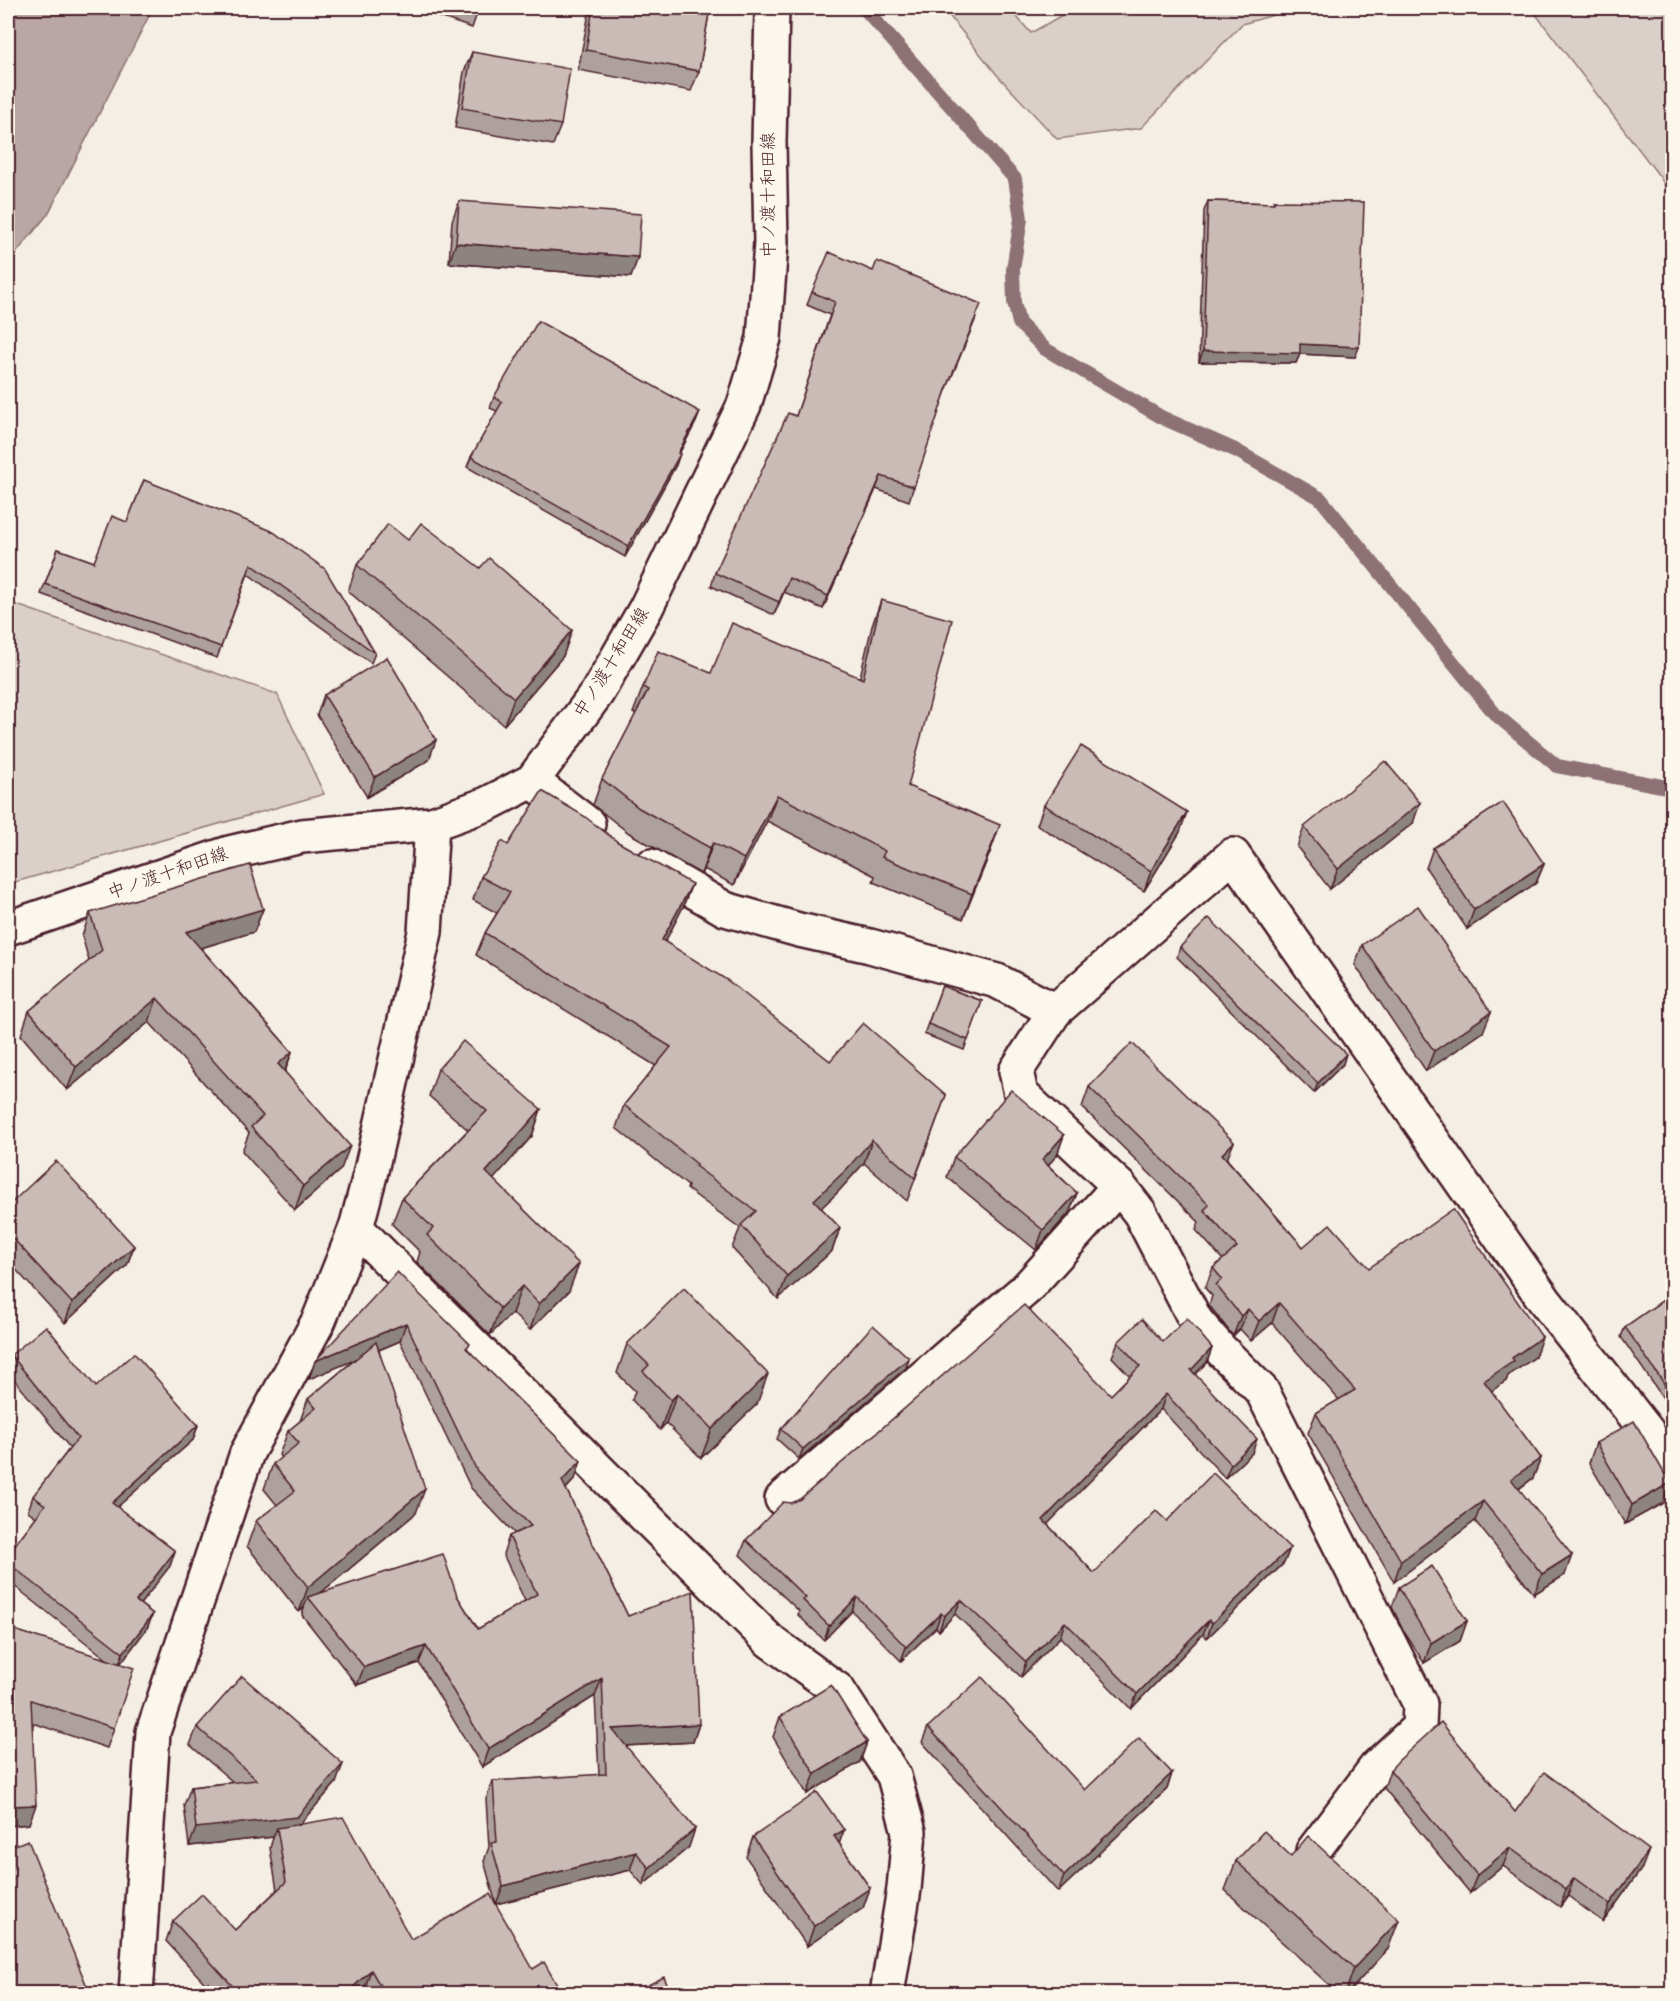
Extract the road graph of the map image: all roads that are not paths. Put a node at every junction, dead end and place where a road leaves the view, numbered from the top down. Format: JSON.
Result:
{"nodes":[{"id":1,"x":772,"y":8,"type":"edge"},
{"id":2,"x":532,"y":781,"type":"junction"},
{"id":3,"x":432,"y":824,"type":"junction"},
{"id":4,"x":8,"y":928,"type":"edge"},
{"id":5,"x":1055,"y":1011,"type":"junction"},
{"id":6,"x":1119,"y":1186,"type":"junction"},
{"id":7,"x":356,"y":1228,"type":"junction"},
{"id":8,"x":1672,"y":1472,"type":"edge"},
{"id":9,"x":782,"y":1499,"type":"dead end"},
{"id":10,"x":1313,"y":1851,"type":"edge"},
{"id":11,"x":136,"y":1994,"type":"edge"},
{"id":12,"x":887,"y":1994,"type":"edge"}],
"edges":[{"from":1,"to":2,"type":"street","name":"中ノ渡十和田線"},
{"from":2,"to":3,"type":"street","name":"中ノ渡十和田線"},
{"from":2,"to":5,"type":"street"},
{"from":3,"to":4,"type":"street","name":"中ノ渡十和田線"},
{"from":3,"to":7,"type":"street"},
{"from":5,"to":6,"type":"street"},
{"from":5,"to":8,"type":"street"},
{"from":6,"to":9,"type":"street"},
{"from":6,"to":10,"type":"street"},
{"from":7,"to":11,"type":"street"},
{"from":7,"to":12,"type":"street"}]}
